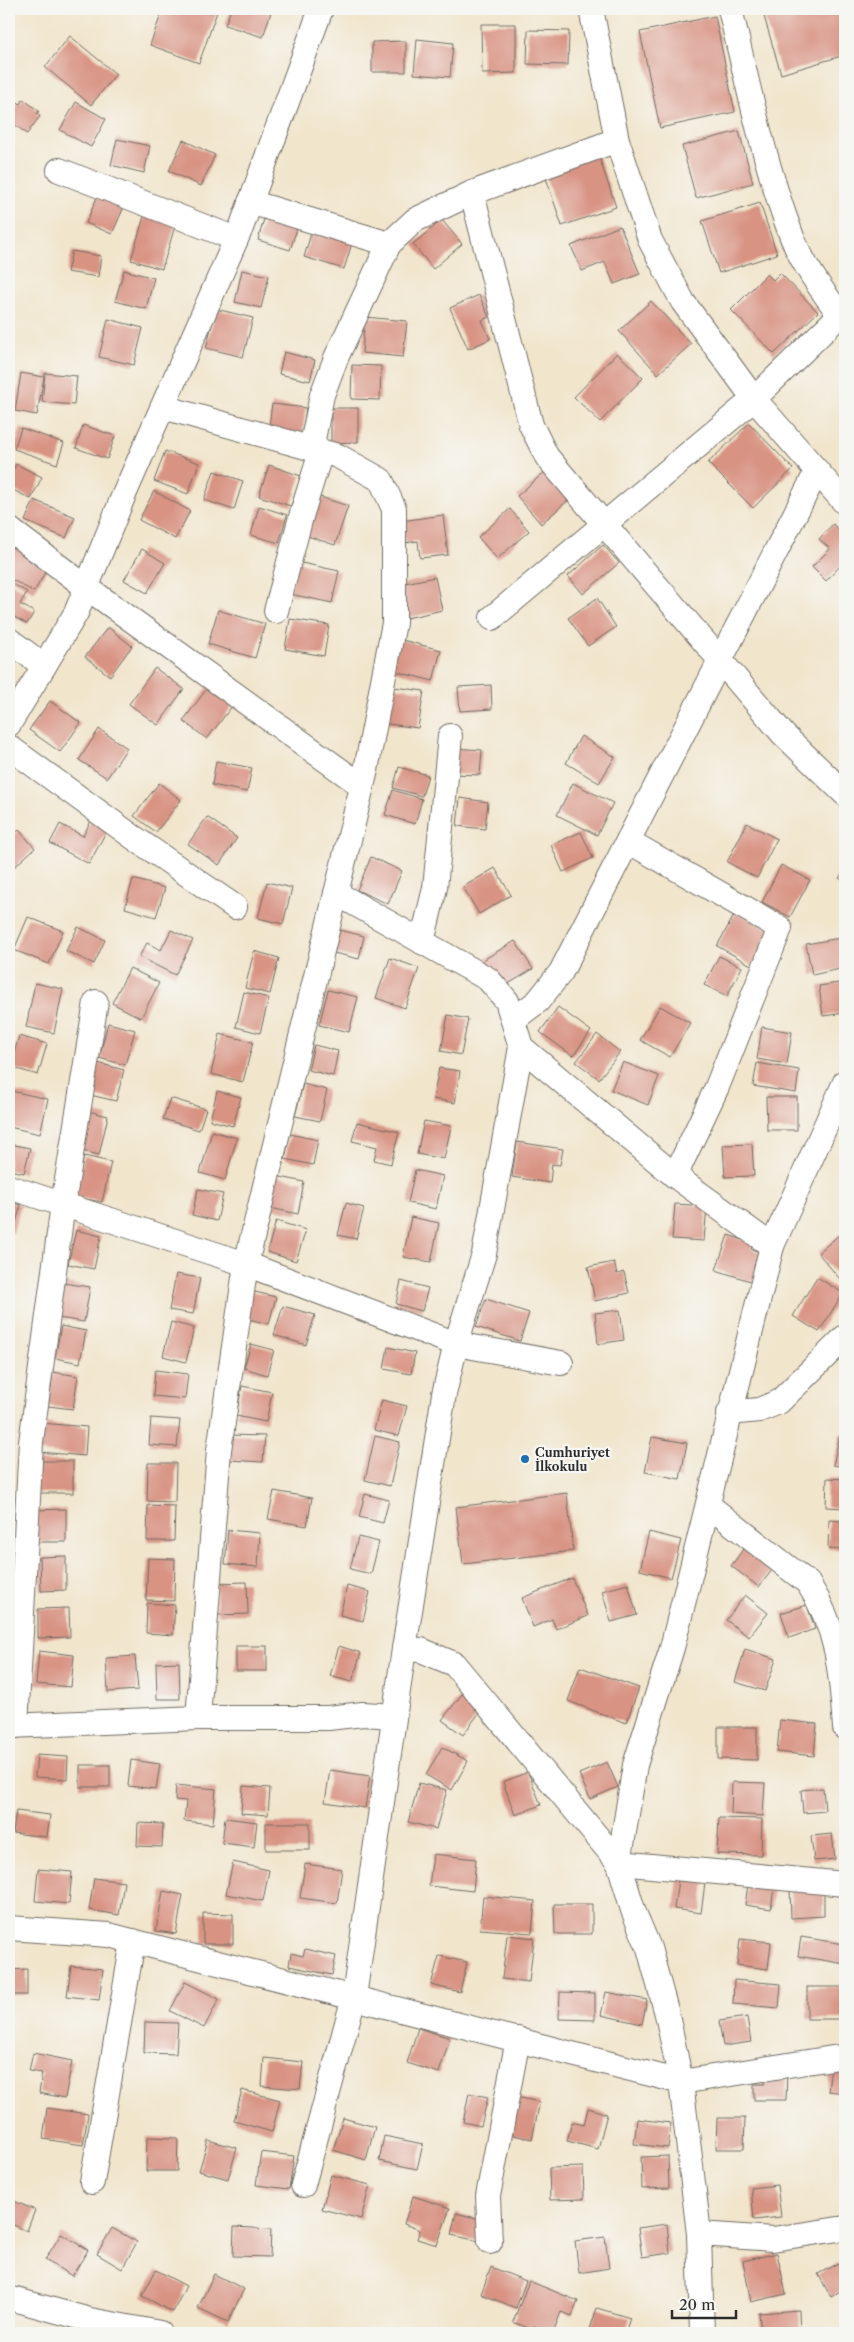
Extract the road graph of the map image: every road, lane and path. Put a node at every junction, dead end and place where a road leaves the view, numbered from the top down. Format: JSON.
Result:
{"nodes":[{"id":1,"x":321,"y":9,"type":"edge"},
{"id":2,"x":591,"y":9,"type":"edge"},
{"id":3,"x":730,"y":9,"type":"edge"},
{"id":4,"x":617,"y":140,"type":"junction"},
{"id":5,"x":58,"y":170,"type":"dead end"},
{"id":6,"x":472,"y":193,"type":"junction"},
{"id":7,"x":250,"y":202,"type":"junction"},
{"id":8,"x":236,"y":239,"type":"junction"},
{"id":9,"x":389,"y":244,"type":"junction"},
{"id":10,"x":842,"y":312,"type":"edge"},
{"id":11,"x":754,"y":398,"type":"junction"},
{"id":12,"x":163,"y":407,"type":"junction"},
{"id":13,"x":316,"y":450,"type":"junction"},
{"id":14,"x":818,"y":471,"type":"junction"},
{"id":15,"x":845,"y":503,"type":"edge"},
{"id":16,"x":604,"y":524,"type":"junction"},
{"id":17,"x":9,"y":529,"type":"edge"},
{"id":18,"x":86,"y":587,"type":"junction"},
{"id":19,"x":276,"y":611,"type":"dead end"},
{"id":20,"x":492,"y":618,"type":"dead end"},
{"id":21,"x":9,"y":640,"type":"edge"},
{"id":22,"x":720,"y":661,"type":"junction"},
{"id":23,"x":44,"y":666,"type":"junction"},
{"id":24,"x":9,"y":724,"type":"edge"},
{"id":25,"x":450,"y":736,"type":"dead end"},
{"id":26,"x":9,"y":747,"type":"edge"},
{"id":27,"x":362,"y":786,"type":"junction"},
{"id":28,"x":845,"y":794,"type":"edge"},
{"id":29,"x":628,"y":841,"type":"junction"},
{"id":30,"x":336,"y":893,"type":"junction"},
{"id":31,"x":234,"y":908,"type":"dead end"},
{"id":32,"x":422,"y":942,"type":"junction"},
{"id":33,"x":96,"y":1002,"type":"dead end"},
{"id":34,"x":513,"y":1020,"type":"junction"},
{"id":35,"x":521,"y":1047,"type":"junction"},
{"id":36,"x":845,"y":1082,"type":"edge"},
{"id":37,"x":675,"y":1176,"type":"junction"},
{"id":38,"x":9,"y":1187,"type":"edge"},
{"id":39,"x":63,"y":1204,"type":"junction"},
{"id":40,"x":772,"y":1246,"type":"junction"},
{"id":41,"x":246,"y":1264,"type":"junction"},
{"id":42,"x":845,"y":1337,"type":"edge"},
{"id":43,"x":456,"y":1344,"type":"junction"},
{"id":44,"x":560,"y":1363,"type":"dead end"},
{"id":45,"x":729,"y":1413,"type":"junction"},
{"id":46,"x":708,"y":1505,"type":"junction"},
{"id":47,"x":404,"y":1649,"type":"junction"},
{"id":48,"x":394,"y":1716,"type":"junction"},
{"id":49,"x":198,"y":1718,"type":"junction"},
{"id":50,"x":13,"y":1726,"type":"edge"},
{"id":51,"x":845,"y":1728,"type":"edge"},
{"id":52,"x":619,"y":1863,"type":"junction"},
{"id":53,"x":845,"y":1884,"type":"edge"},
{"id":54,"x":9,"y":1928,"type":"edge"},
{"id":55,"x":133,"y":1941,"type":"junction"},
{"id":56,"x":354,"y":1997,"type":"junction"},
{"id":57,"x":518,"y":2040,"type":"junction"},
{"id":58,"x":845,"y":2056,"type":"edge"},
{"id":59,"x":681,"y":2082,"type":"junction"},
{"id":60,"x":92,"y":2182,"type":"dead end"},
{"id":61,"x":303,"y":2185,"type":"dead end"},
{"id":62,"x":845,"y":2228,"type":"edge"},
{"id":63,"x":699,"y":2234,"type":"junction"},
{"id":64,"x":490,"y":2242,"type":"dead end"},
{"id":65,"x":9,"y":2298,"type":"edge"},
{"id":66,"x":160,"y":2333,"type":"edge"},
{"id":67,"x":702,"y":2333,"type":"edge"}],
"edges":[{"from":1,"to":7,"type":"street"},
{"from":2,"to":4,"type":"street"},
{"from":3,"to":10,"type":"street"},
{"from":4,"to":6,"type":"street"},
{"from":4,"to":11,"type":"street"},
{"from":5,"to":8,"type":"street"},
{"from":6,"to":9,"type":"street"},
{"from":6,"to":16,"type":"street"},
{"from":7,"to":8,"type":"street"},
{"from":7,"to":9,"type":"street"},
{"from":8,"to":12,"type":"street"},
{"from":9,"to":13,"type":"street"},
{"from":10,"to":11,"type":"street"},
{"from":11,"to":14,"type":"street"},
{"from":11,"to":16,"type":"street"},
{"from":12,"to":13,"type":"street"},
{"from":12,"to":18,"type":"street"},
{"from":13,"to":19,"type":"street"},
{"from":13,"to":27,"type":"street"},
{"from":14,"to":15,"type":"street"},
{"from":14,"to":22,"type":"street"},
{"from":16,"to":20,"type":"street"},
{"from":16,"to":22,"type":"street"},
{"from":17,"to":18,"type":"street"},
{"from":18,"to":23,"type":"street"},
{"from":18,"to":27,"type":"street"},
{"from":21,"to":23,"type":"street"},
{"from":22,"to":28,"type":"street"},
{"from":22,"to":29,"type":"street"},
{"from":23,"to":24,"type":"street"},
{"from":25,"to":32,"type":"street"},
{"from":26,"to":31,"type":"street"},
{"from":27,"to":30,"type":"street"},
{"from":29,"to":34,"type":"street"},
{"from":29,"to":37,"type":"street"},
{"from":30,"to":32,"type":"street"},
{"from":30,"to":41,"type":"street"},
{"from":32,"to":34,"type":"street"},
{"from":33,"to":39,"type":"street"},
{"from":34,"to":35,"type":"street"},
{"from":35,"to":37,"type":"street"},
{"from":35,"to":43,"type":"street"},
{"from":36,"to":40,"type":"street"},
{"from":37,"to":40,"type":"street"},
{"from":38,"to":39,"type":"street"},
{"from":39,"to":41,"type":"street"},
{"from":39,"to":50,"type":"street"},
{"from":40,"to":45,"type":"street"},
{"from":41,"to":43,"type":"street"},
{"from":41,"to":49,"type":"street"},
{"from":42,"to":45,"type":"street"},
{"from":43,"to":44,"type":"street"},
{"from":43,"to":47,"type":"street"},
{"from":45,"to":46,"type":"street"},
{"from":46,"to":51,"type":"street"},
{"from":46,"to":52,"type":"street"},
{"from":47,"to":48,"type":"street"},
{"from":47,"to":52,"type":"street"},
{"from":48,"to":49,"type":"street"},
{"from":48,"to":56,"type":"street"},
{"from":49,"to":50,"type":"street"},
{"from":52,"to":53,"type":"street"},
{"from":52,"to":59,"type":"street"},
{"from":54,"to":55,"type":"street"},
{"from":55,"to":56,"type":"street"},
{"from":55,"to":60,"type":"street"},
{"from":56,"to":57,"type":"street"},
{"from":56,"to":61,"type":"street"},
{"from":57,"to":59,"type":"street"},
{"from":57,"to":64,"type":"street"},
{"from":58,"to":59,"type":"street"},
{"from":59,"to":63,"type":"street"},
{"from":62,"to":63,"type":"street"},
{"from":63,"to":67,"type":"street"},
{"from":65,"to":66,"type":"street"}]}
